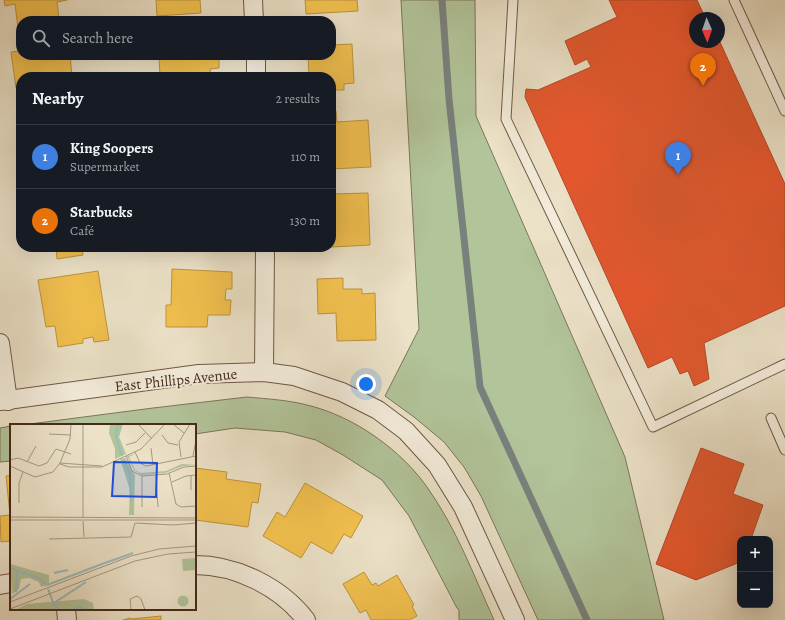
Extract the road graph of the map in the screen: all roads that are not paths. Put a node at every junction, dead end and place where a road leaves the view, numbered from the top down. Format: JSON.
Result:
{"nodes":[{"id":1,"x":253,"y":0,"type":"edge"},
{"id":2,"x":513,"y":0,"type":"edge"},
{"id":3,"x":734,"y":0,"type":"edge"},
{"id":4,"x":254,"y":16,"type":"edge"},
{"id":5,"x":256,"y":60,"type":"edge"},
{"id":6,"x":256,"y":72,"type":"edge"},
{"id":7,"x":785,"y":111,"type":"edge"},
{"id":8,"x":265,"y":252,"type":"edge"},
{"id":9,"x":0,"y":343,"type":"edge"},
{"id":10,"x":785,"y":364,"type":"edge"},
{"id":11,"x":264,"y":372,"type":"junction"},
{"id":12,"x":4,"y":401,"type":"edge"},
{"id":13,"x":771,"y":418,"type":"dead end"},
{"id":14,"x":785,"y":450,"type":"edge"},
{"id":15,"x":196,"y":565,"type":"edge"},
{"id":16,"x":10,"y":583,"type":"edge"},
{"id":17,"x":0,"y":585,"type":"edge"},
{"id":18,"x":66,"y":610,"type":"edge"},
{"id":19,"x":68,"y":620,"type":"edge"},
{"id":20,"x":306,"y":620,"type":"edge"},
{"id":21,"x":515,"y":620,"type":"edge"}],
"edges":[{"from":1,"to":4,"type":"street"},
{"from":2,"to":10,"type":"lane"},
{"from":3,"to":7,"type":"lane"},
{"from":5,"to":6,"type":"street"},
{"from":8,"to":11,"type":"street"},
{"from":9,"to":12,"type":"street"},
{"from":11,"to":12,"type":"street","name":"East Phillips Avenue"},
{"from":11,"to":21,"type":"street","name":"East Phillips Avenue"},
{"from":13,"to":14,"type":"lane"},
{"from":15,"to":20,"type":"street"},
{"from":16,"to":17,"type":"street"},
{"from":18,"to":19,"type":"street"}]}
